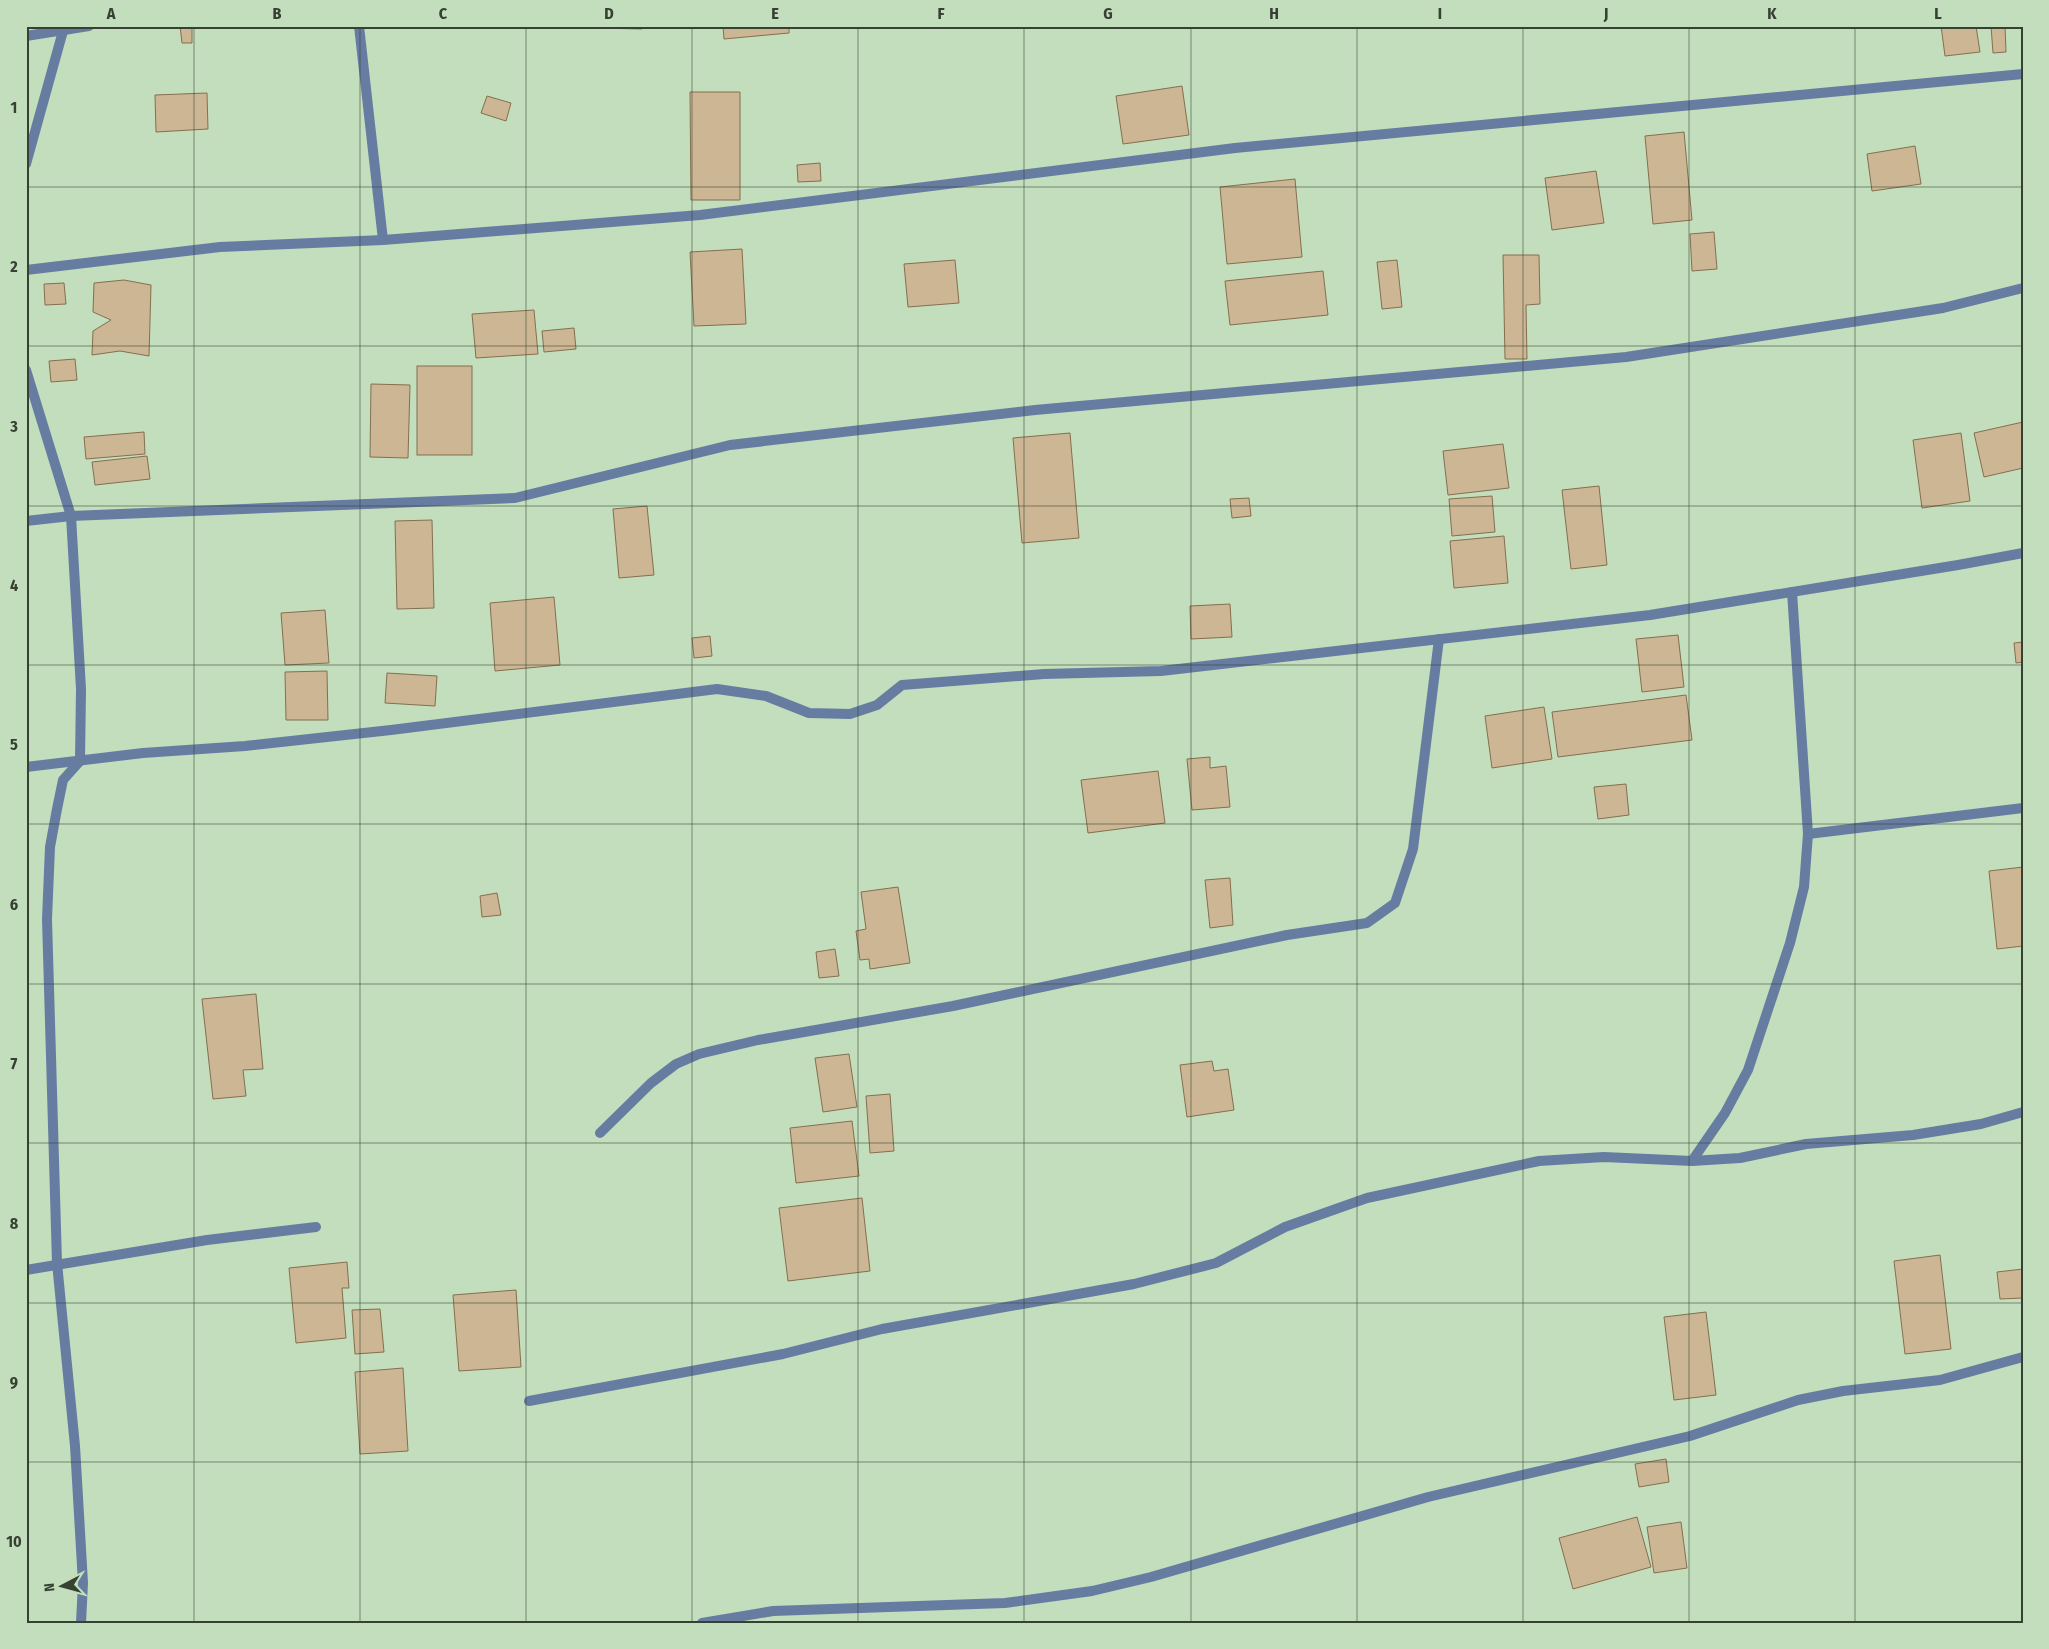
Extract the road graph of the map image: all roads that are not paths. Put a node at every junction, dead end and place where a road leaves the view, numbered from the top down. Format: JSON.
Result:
{"nodes":[{"id":1,"x":89,"y":26,"type":"edge"},
{"id":2,"x":359,"y":26,"type":"edge"},
{"id":3,"x":62,"y":29,"type":"edge"},
{"id":4,"x":26,"y":36,"type":"edge"},
{"id":5,"x":2023,"y":74,"type":"edge"},
{"id":6,"x":26,"y":164,"type":"edge"},
{"id":7,"x":383,"y":240,"type":"junction"},
{"id":8,"x":26,"y":270,"type":"edge"},
{"id":9,"x":2023,"y":288,"type":"edge"},
{"id":10,"x":26,"y":370,"type":"edge"},
{"id":11,"x":71,"y":516,"type":"junction"},
{"id":12,"x":26,"y":521,"type":"edge"},
{"id":13,"x":2023,"y":552,"type":"edge"},
{"id":14,"x":1792,"y":592,"type":"junction"},
{"id":15,"x":1438,"y":639,"type":"junction"},
{"id":16,"x":80,"y":761,"type":"junction"},
{"id":17,"x":26,"y":767,"type":"edge"},
{"id":18,"x":2023,"y":808,"type":"edge"},
{"id":19,"x":1808,"y":834,"type":"junction"},
{"id":20,"x":2023,"y":1112,"type":"edge"},
{"id":21,"x":600,"y":1133,"type":"dead end"},
{"id":22,"x":1692,"y":1161,"type":"junction"},
{"id":23,"x":316,"y":1227,"type":"dead end"},
{"id":24,"x":57,"y":1263,"type":"junction"},
{"id":25,"x":26,"y":1270,"type":"edge"},
{"id":26,"x":2023,"y":1357,"type":"edge"},
{"id":27,"x":529,"y":1401,"type":"dead end"},
{"id":28,"x":81,"y":1623,"type":"edge"},
{"id":29,"x":702,"y":1623,"type":"edge"}],
"edges":[{"from":1,"to":3,"type":"street"},
{"from":2,"to":7,"type":"street"},
{"from":3,"to":4,"type":"street"},
{"from":3,"to":6,"type":"street"},
{"from":5,"to":7,"type":"street"},
{"from":7,"to":8,"type":"street"},
{"from":9,"to":11,"type":"street"},
{"from":10,"to":11,"type":"street"},
{"from":11,"to":12,"type":"street"},
{"from":11,"to":16,"type":"street"},
{"from":13,"to":14,"type":"street"},
{"from":14,"to":15,"type":"street"},
{"from":14,"to":19,"type":"street"},
{"from":15,"to":16,"type":"street"},
{"from":15,"to":21,"type":"street"},
{"from":16,"to":17,"type":"street"},
{"from":16,"to":24,"type":"street"},
{"from":18,"to":19,"type":"street"},
{"from":19,"to":22,"type":"street"},
{"from":20,"to":22,"type":"street"},
{"from":22,"to":27,"type":"street"},
{"from":23,"to":24,"type":"street"},
{"from":24,"to":25,"type":"street"},
{"from":24,"to":28,"type":"street"},
{"from":26,"to":29,"type":"street"}]}
